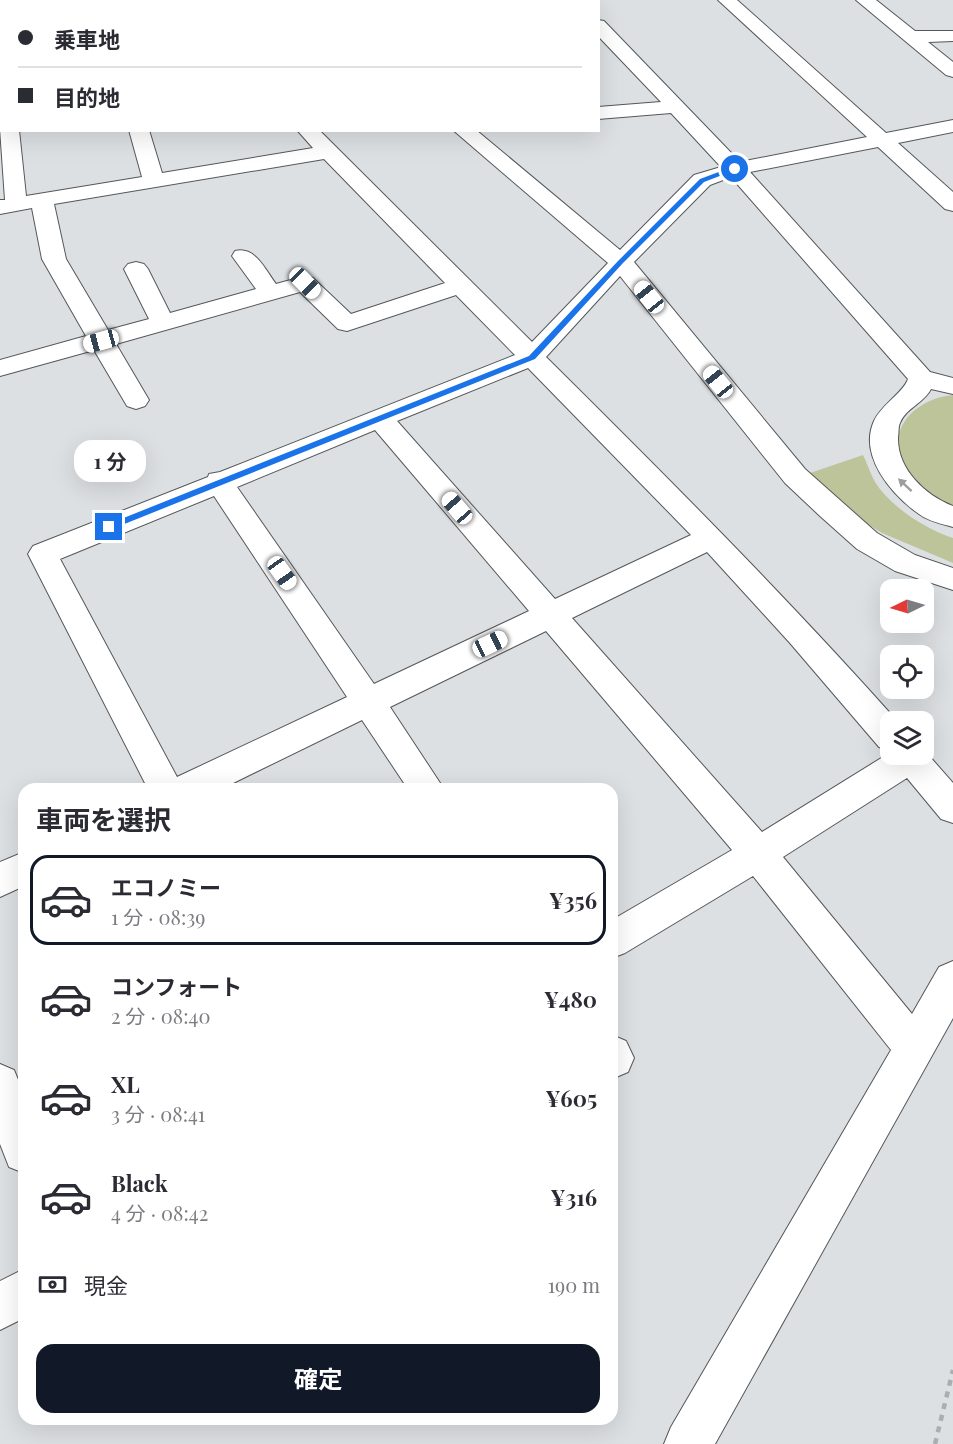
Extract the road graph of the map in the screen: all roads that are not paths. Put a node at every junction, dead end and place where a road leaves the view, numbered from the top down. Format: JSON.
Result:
{"nodes":[{"id":1,"x":728,"y":0,"type":"edge"},
{"id":2,"x":865,"y":0,"type":"edge"},
{"id":3,"x":600,"y":27,"type":"edge"},
{"id":4,"x":953,"y":36,"type":"edge"},
{"id":5,"x":911,"y":37,"type":"junction"},
{"id":6,"x":621,"y":48,"type":"junction"},
{"id":7,"x":600,"y":49,"type":"edge"},
{"id":8,"x":953,"y":71,"type":"edge"},
{"id":9,"x":676,"y":107,"type":"junction"},
{"id":10,"x":600,"y":113,"type":"edge"},
{"id":11,"x":953,"y":126,"type":"edge"},
{"id":12,"x":9,"y":132,"type":"edge"},
{"id":13,"x":139,"y":132,"type":"edge"},
{"id":14,"x":309,"y":132,"type":"edge"},
{"id":15,"x":465,"y":132,"type":"edge"},
{"id":16,"x":880,"y":139,"type":"junction"},
{"id":17,"x":327,"y":152,"type":"junction"},
{"id":18,"x":735,"y":169,"type":"junction"},
{"id":19,"x":154,"y":181,"type":"junction"},
{"id":20,"x":42,"y":201,"type":"junction"},
{"id":21,"x":953,"y":204,"type":"edge"},
{"id":22,"x":8,"y":206,"type":"edge"},
{"id":23,"x":243,"y":256,"type":"dead end"},
{"id":24,"x":621,"y":262,"type":"junction"},
{"id":25,"x":136,"y":270,"type":"dead end"},
{"id":26,"x":459,"y":286,"type":"junction"},
{"id":27,"x":270,"y":292,"type":"junction"},
{"id":28,"x":164,"y":324,"type":"junction"},
{"id":29,"x":101,"y":341,"type":"junction"},
{"id":30,"x":532,"y":357,"type":"junction"},
{"id":31,"x":0,"y":368,"type":"edge"},
{"id":32,"x":921,"y":378,"type":"junction"},
{"id":33,"x":953,"y":386,"type":"edge"},
{"id":34,"x":136,"y":400,"type":"dead end"},
{"id":35,"x":380,"y":419,"type":"junction"},
{"id":36,"x":219,"y":482,"type":"junction"},
{"id":37,"x":953,"y":517,"type":"edge"},
{"id":38,"x":711,"y":538,"type":"junction"},
{"id":39,"x":953,"y":579,"type":"edge"},
{"id":40,"x":550,"y":616,"type":"junction"},
{"id":41,"x":369,"y":701,"type":"junction"},
{"id":42,"x":880,"y":724,"type":"edge"},
{"id":43,"x":889,"y":765,"type":"edge"},
{"id":44,"x":916,"y":765,"type":"edge"},
{"id":45,"x":163,"y":783,"type":"edge"},
{"id":46,"x":199,"y":783,"type":"edge"},
{"id":47,"x":424,"y":783,"type":"edge"},
{"id":48,"x":953,"y":808,"type":"edge"},
{"id":49,"x":758,"y":854,"type":"junction"},
{"id":50,"x":18,"y":871,"type":"edge"},
{"id":51,"x":0,"y":880,"type":"edge"},
{"id":52,"x":618,"y":936,"type":"edge"},
{"id":53,"x":953,"y":980,"type":"edge"},
{"id":54,"x":914,"y":1048,"type":"junction"},
{"id":55,"x":0,"y":1084,"type":"edge"},
{"id":56,"x":18,"y":1135,"type":"edge"},
{"id":57,"x":18,"y":1296,"type":"edge"},
{"id":58,"x":0,"y":1307,"type":"edge"},
{"id":59,"x":688,"y":1444,"type":"edge"}],
"edges":[{"from":1,"to":16,"type":"street"},
{"from":2,"to":5,"type":"street"},
{"from":3,"to":6,"type":"street"},
{"from":4,"to":5,"type":"street"},
{"from":5,"to":8,"type":"street"},
{"from":6,"to":7,"type":"street"},
{"from":6,"to":9,"type":"street"},
{"from":9,"to":10,"type":"street"},
{"from":9,"to":18,"type":"street"},
{"from":11,"to":16,"type":"street"},
{"from":12,"to":22,"type":"street"},
{"from":13,"to":19,"type":"street"},
{"from":14,"to":17,"type":"street"},
{"from":15,"to":24,"type":"street"},
{"from":16,"to":18,"type":"street"},
{"from":16,"to":21,"type":"street"},
{"from":17,"to":19,"type":"street"},
{"from":17,"to":26,"type":"street"},
{"from":18,"to":24,"type":"street"},
{"from":18,"to":32,"type":"street"},
{"from":19,"to":20,"type":"street"},
{"from":20,"to":22,"type":"street"},
{"from":20,"to":29,"type":"street"},
{"from":23,"to":27,"type":"street"},
{"from":24,"to":30,"type":"street"},
{"from":24,"to":39,"type":"street"},
{"from":25,"to":28,"type":"street"},
{"from":26,"to":27,"type":"street"},
{"from":26,"to":30,"type":"street"},
{"from":27,"to":28,"type":"street"},
{"from":28,"to":29,"type":"street"},
{"from":29,"to":31,"type":"street"},
{"from":29,"to":34,"type":"street"},
{"from":30,"to":35,"type":"street"},
{"from":30,"to":38,"type":"street"},
{"from":32,"to":33,"type":"street"},
{"from":37,"to":32,"type":"street","one_way":true},
{"from":35,"to":36,"type":"street"},
{"from":35,"to":40,"type":"street"},
{"from":36,"to":41,"type":"street"},
{"from":36,"to":45,"type":"street"},
{"from":38,"to":40,"type":"street"},
{"from":38,"to":42,"type":"street"},
{"from":40,"to":41,"type":"street"},
{"from":40,"to":49,"type":"street"},
{"from":41,"to":46,"type":"street"},
{"from":41,"to":47,"type":"street"},
{"from":43,"to":49,"type":"street"},
{"from":44,"to":48,"type":"street"},
{"from":49,"to":52,"type":"street"},
{"from":49,"to":54,"type":"street"},
{"from":50,"to":51,"type":"street"},
{"from":53,"to":54,"type":"street"},
{"from":54,"to":59,"type":"street"},
{"from":55,"to":56,"type":"street"},
{"from":57,"to":58,"type":"street"}]}
